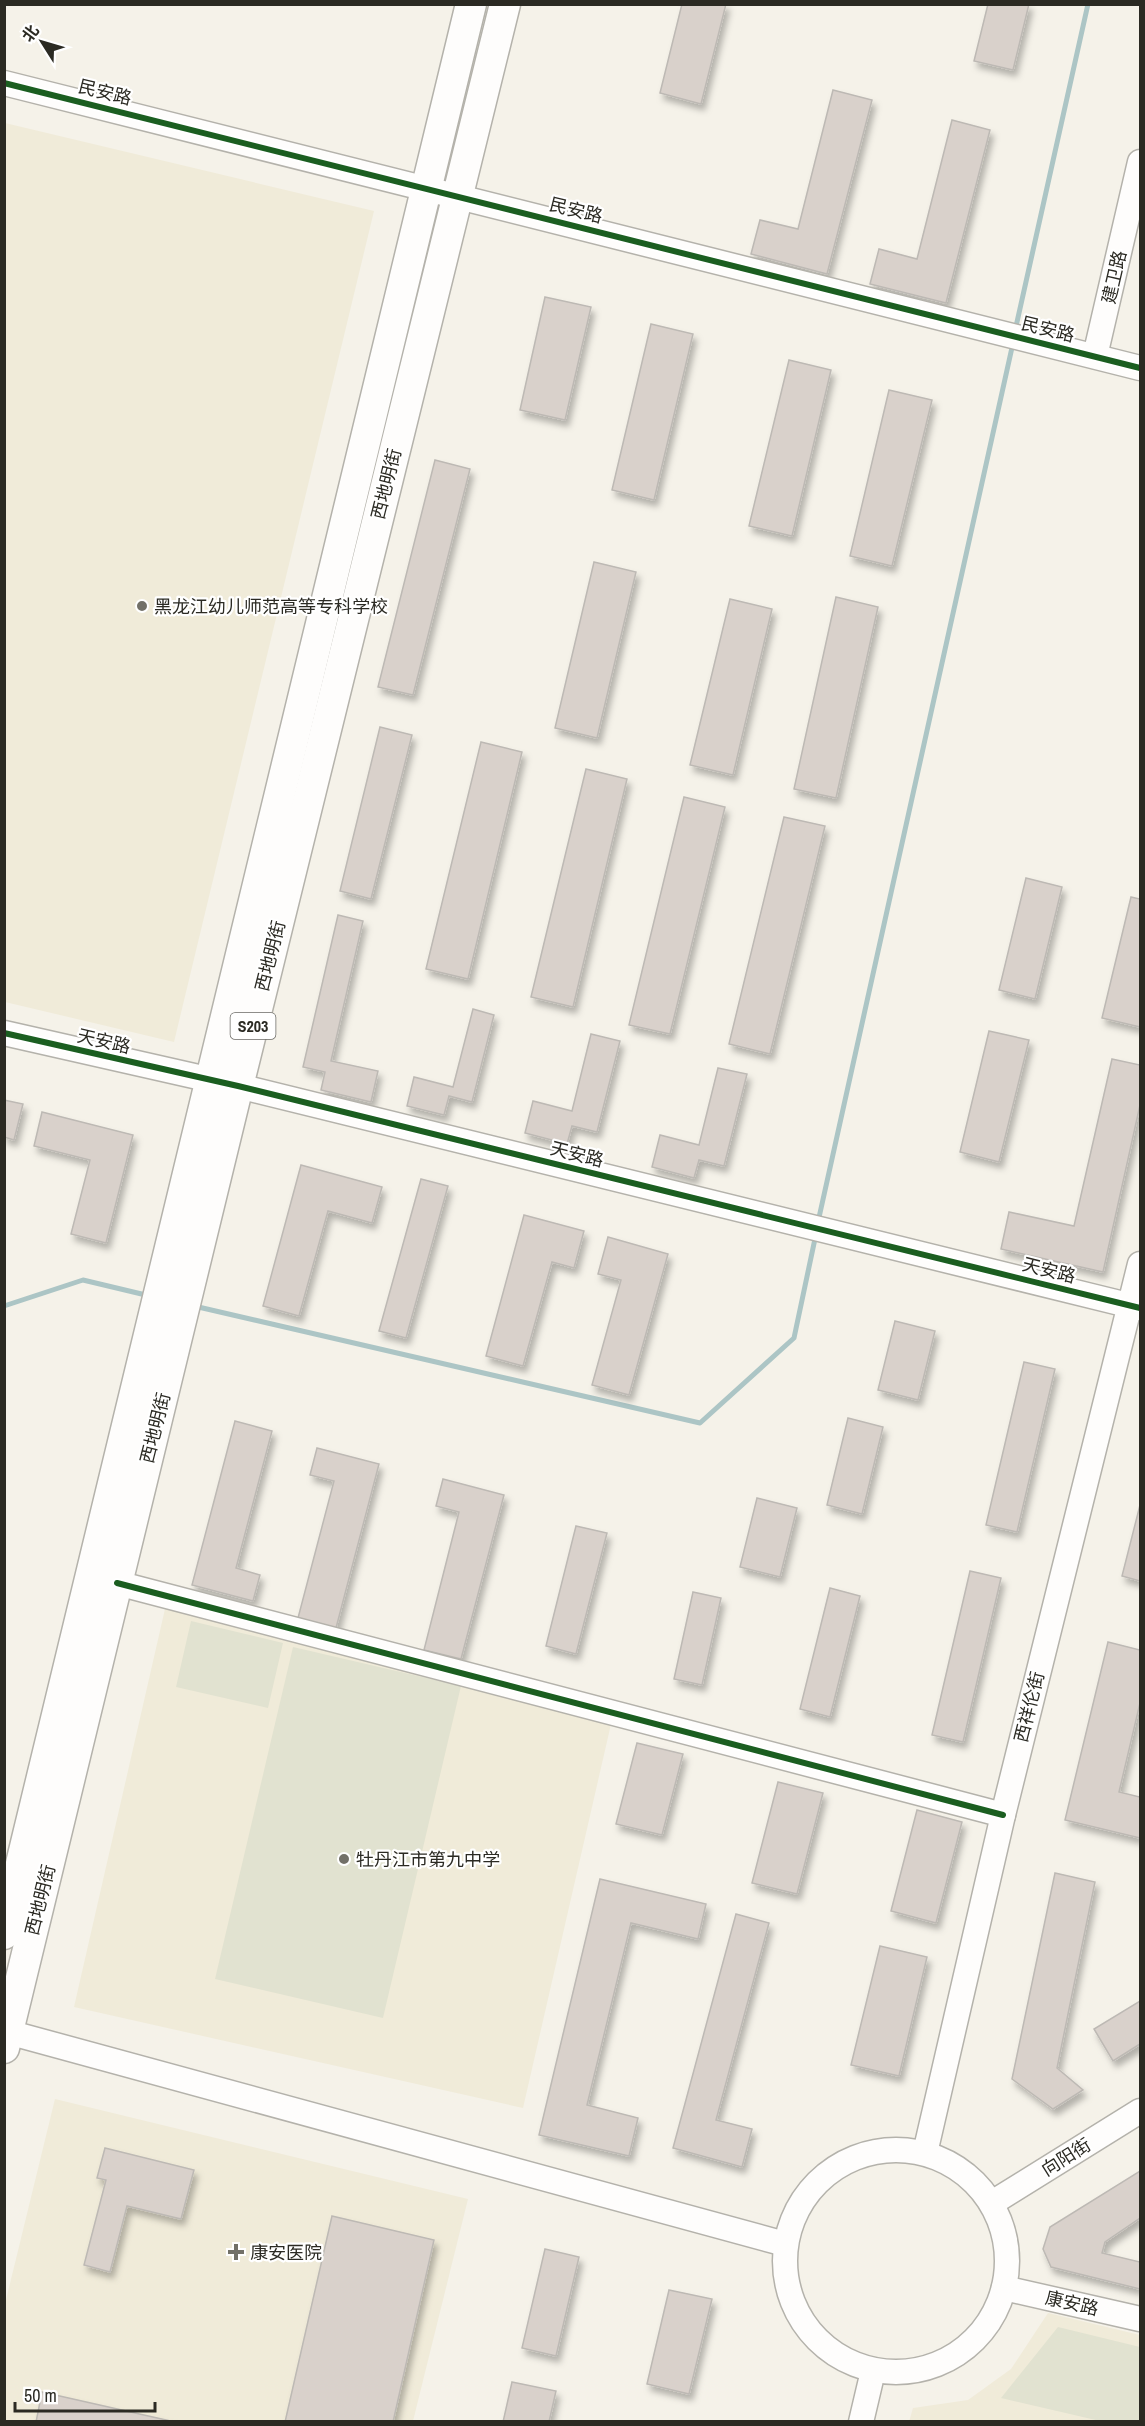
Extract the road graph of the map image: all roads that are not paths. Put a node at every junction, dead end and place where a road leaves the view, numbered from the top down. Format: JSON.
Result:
{"nodes":[{"id":1,"x":471,"y":4,"type":"edge"},
{"id":2,"x":505,"y":4,"type":"edge"},
{"id":3,"x":4,"y":83,"type":"edge"},
{"id":4,"x":1140,"y":162,"type":"edge"},
{"id":5,"x":427,"y":188,"type":"junction"},
{"id":6,"x":457,"y":195,"type":"junction"},
{"id":7,"x":1095,"y":356,"type":"junction"},
{"id":8,"x":1140,"y":368,"type":"edge"},
{"id":9,"x":4,"y":1033,"type":"edge"},
{"id":10,"x":224,"y":1084,"type":"junction"},
{"id":11,"x":1140,"y":1264,"type":"edge"},
{"id":12,"x":1135,"y":1306,"type":"edge"},
{"id":13,"x":117,"y":1583,"type":"junction"},
{"id":14,"x":1002,"y":1815,"type":"junction"},
{"id":15,"x":4,"y":1934,"type":"edge"},
{"id":16,"x":6,"y":2037,"type":"edge"},
{"id":17,"x":1140,"y":2111,"type":"edge"},
{"id":18,"x":925,"y":2153,"type":"junction"},
{"id":19,"x":992,"y":2203,"type":"junction"},
{"id":20,"x":785,"y":2244,"type":"junction"},
{"id":21,"x":1004,"y":2288,"type":"junction"},
{"id":22,"x":1140,"y":2319,"type":"edge"},
{"id":23,"x":873,"y":2371,"type":"junction"},
{"id":24,"x":861,"y":2421,"type":"edge"}],
"edges":[{"from":1,"to":5,"type":"main road","name":"西地明街","number":"S203"},
{"from":2,"to":6,"type":"main road","name":"西地明街","number":"S203"},
{"from":3,"to":5,"type":"street","name":"民安路"},
{"from":4,"to":7,"type":"street","name":"建卫路"},
{"from":5,"to":6,"type":"street","name":"民安路"},
{"from":5,"to":10,"type":"main road","name":"西地明街","number":"S203"},
{"from":6,"to":7,"type":"street","name":"民安路"},
{"from":6,"to":10,"type":"main road","name":"西地明街","number":"S203"},
{"from":7,"to":8,"type":"street","name":"民安路"},
{"from":9,"to":10,"type":"street","name":"天安路"},
{"from":10,"to":12,"type":"street","name":"天安路"},
{"from":10,"to":13,"type":"main road","name":"西地明街","number":"S203"},
{"from":10,"to":15,"type":"main road","name":"西地明街","number":"S203"},
{"from":11,"to":12,"type":"street","name":"西祥伦街"},
{"from":12,"to":14,"type":"street","name":"西祥伦街"},
{"from":13,"to":14,"type":"street"},
{"from":13,"to":16,"type":"main road","name":"西地明街","number":"S203"},
{"from":14,"to":18,"type":"street","name":"西祥伦街"},
{"from":16,"to":20,"type":"street"},
{"from":17,"to":19,"type":"street","name":"向阳街"},
{"from":18,"to":19,"type":"street"},
{"from":18,"to":20,"type":"street"},
{"from":19,"to":21,"type":"street"},
{"from":20,"to":23,"type":"street"},
{"from":21,"to":22,"type":"street","name":"康安路"},
{"from":21,"to":23,"type":"street"},
{"from":23,"to":24,"type":"street"}]}
